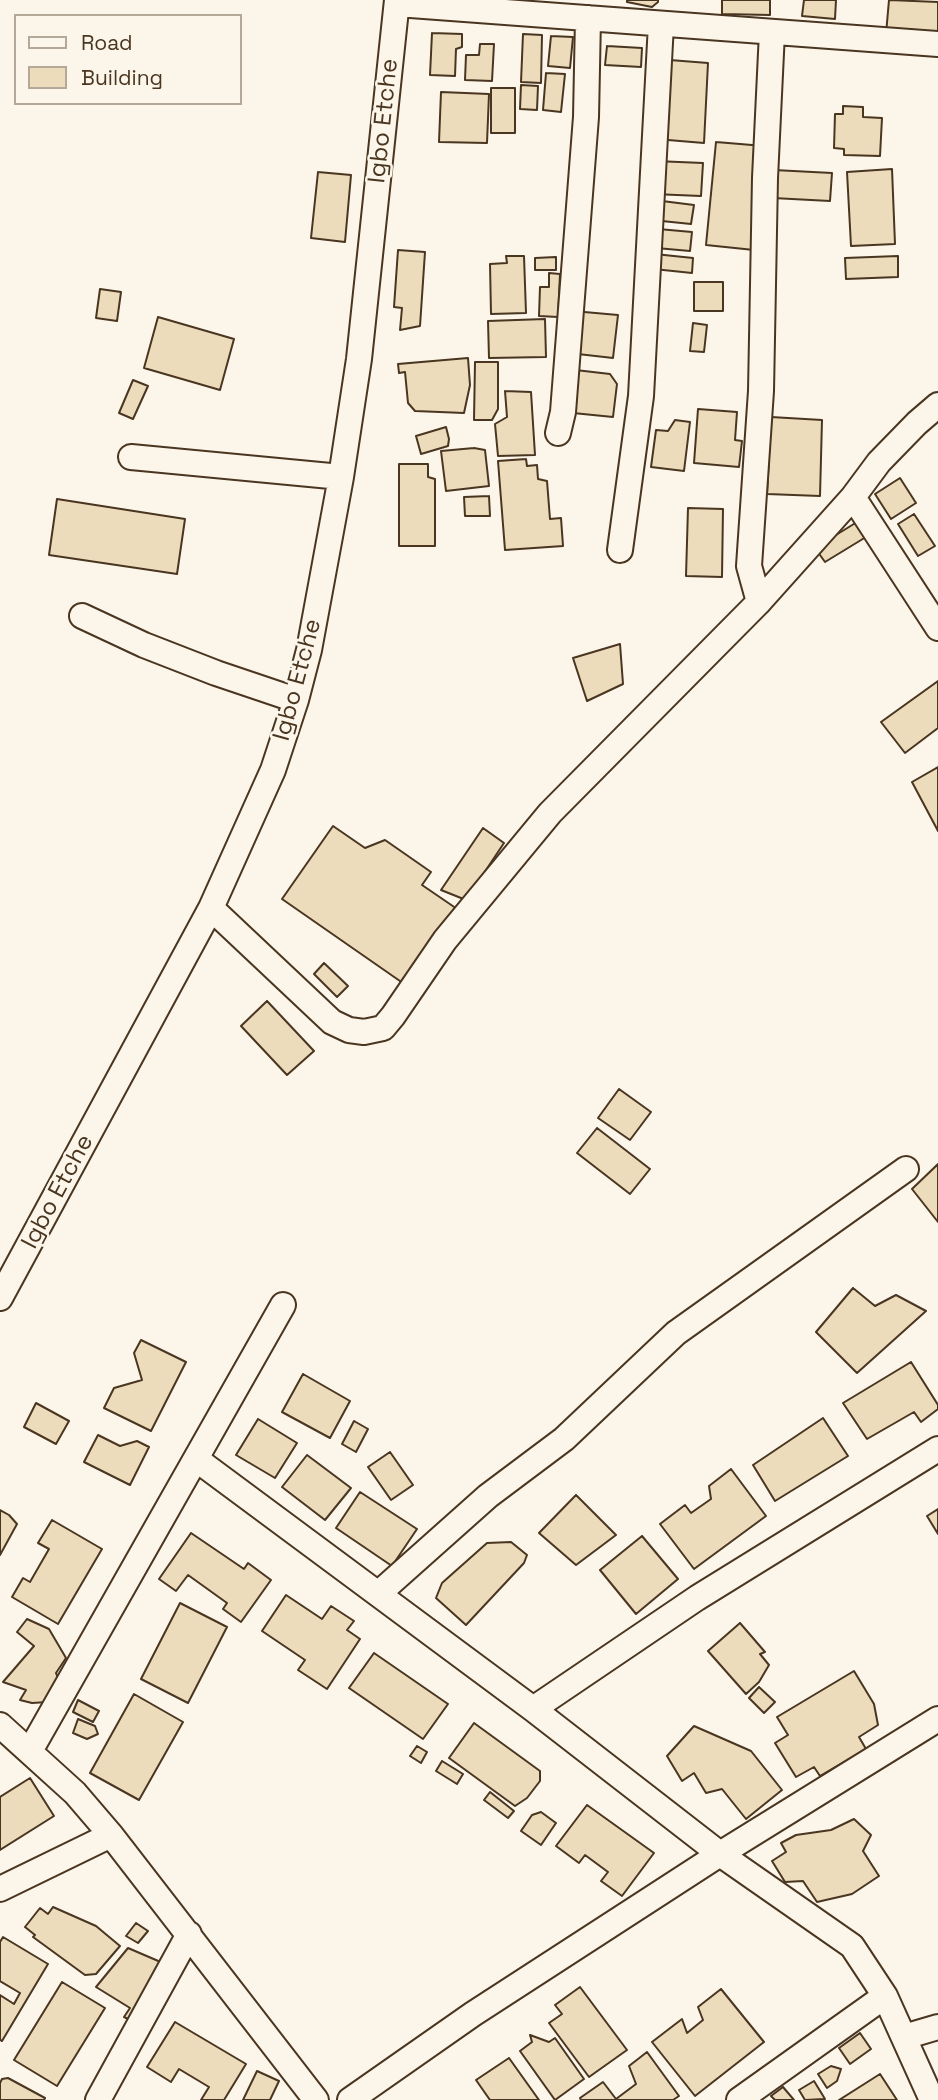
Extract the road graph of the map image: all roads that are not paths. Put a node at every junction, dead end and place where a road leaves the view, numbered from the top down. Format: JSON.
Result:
{"nodes":[{"id":1,"x":397,"y":2,"type":"edge"},
{"id":2,"x":589,"y":18,"type":"junction"},
{"id":3,"x":661,"y":24,"type":"junction"},
{"id":4,"x":772,"y":32,"type":"junction"},
{"id":5,"x":938,"y":44,"type":"edge"},
{"id":6,"x":938,"y":405,"type":"edge"},
{"id":7,"x":558,"y":433,"type":"dead end"},
{"id":8,"x":131,"y":457,"type":"dead end"},
{"id":9,"x":341,"y":477,"type":"junction"},
{"id":10,"x":853,"y":497,"type":"junction"},
{"id":11,"x":620,"y":550,"type":"dead end"},
{"id":12,"x":759,"y":602,"type":"junction"},
{"id":13,"x":82,"y":615,"type":"dead end"},
{"id":14,"x":938,"y":628,"type":"edge"},
{"id":15,"x":296,"y":699,"type":"junction"},
{"id":16,"x":211,"y":908,"type":"junction"},
{"id":17,"x":906,"y":1169,"type":"dead end"},
{"id":18,"x":0,"y":1298,"type":"edge"},
{"id":19,"x":283,"y":1305,"type":"dead end"},
{"id":20,"x":938,"y":1449,"type":"edge"},
{"id":21,"x":196,"y":1458,"type":"junction"},
{"id":22,"x":378,"y":1594,"type":"junction"},
{"id":23,"x":533,"y":1709,"type":"junction"},
{"id":24,"x":938,"y":1719,"type":"edge"},
{"id":25,"x":0,"y":1725,"type":"edge"},
{"id":26,"x":30,"y":1751,"type":"junction"},
{"id":27,"x":111,"y":1835,"type":"junction"},
{"id":28,"x":720,"y":1854,"type":"junction"},
{"id":29,"x":0,"y":1889,"type":"edge"},
{"id":30,"x":189,"y":1934,"type":"junction"},
{"id":31,"x":885,"y":1996,"type":"junction"},
{"id":32,"x":938,"y":2027,"type":"edge"},
{"id":33,"x":904,"y":2037,"type":"junction"},
{"id":34,"x":98,"y":2100,"type":"edge"},
{"id":35,"x":316,"y":2100,"type":"edge"},
{"id":36,"x":350,"y":2100,"type":"edge"},
{"id":37,"x":739,"y":2100,"type":"edge"},
{"id":38,"x":932,"y":2100,"type":"edge"}],
"edges":[{"from":1,"to":2,"type":"street"},
{"from":1,"to":9,"type":"street","name":"Igbo Etche"},
{"from":2,"to":3,"type":"street"},
{"from":2,"to":7,"type":"street"},
{"from":3,"to":4,"type":"street"},
{"from":3,"to":11,"type":"street"},
{"from":4,"to":5,"type":"street"},
{"from":4,"to":12,"type":"street"},
{"from":6,"to":10,"type":"street"},
{"from":8,"to":9,"type":"street"},
{"from":9,"to":15,"type":"street","name":"Igbo Etche"},
{"from":10,"to":12,"type":"street"},
{"from":10,"to":14,"type":"street"},
{"from":12,"to":16,"type":"street"},
{"from":13,"to":15,"type":"street"},
{"from":15,"to":16,"type":"street","name":"Igbo Etche"},
{"from":16,"to":18,"type":"street","name":"Igbo Etche"},
{"from":17,"to":22,"type":"street"},
{"from":19,"to":21,"type":"street"},
{"from":20,"to":23,"type":"street"},
{"from":21,"to":22,"type":"street"},
{"from":21,"to":26,"type":"street"},
{"from":22,"to":23,"type":"street"},
{"from":23,"to":28,"type":"street"},
{"from":24,"to":28,"type":"street"},
{"from":25,"to":26,"type":"street"},
{"from":26,"to":27,"type":"street"},
{"from":27,"to":29,"type":"street"},
{"from":27,"to":30,"type":"street"},
{"from":28,"to":31,"type":"street"},
{"from":28,"to":36,"type":"street"},
{"from":30,"to":34,"type":"street"},
{"from":30,"to":35,"type":"street"},
{"from":31,"to":33,"type":"street"},
{"from":31,"to":37,"type":"street"},
{"from":32,"to":33,"type":"street"},
{"from":33,"to":38,"type":"street"}]}
